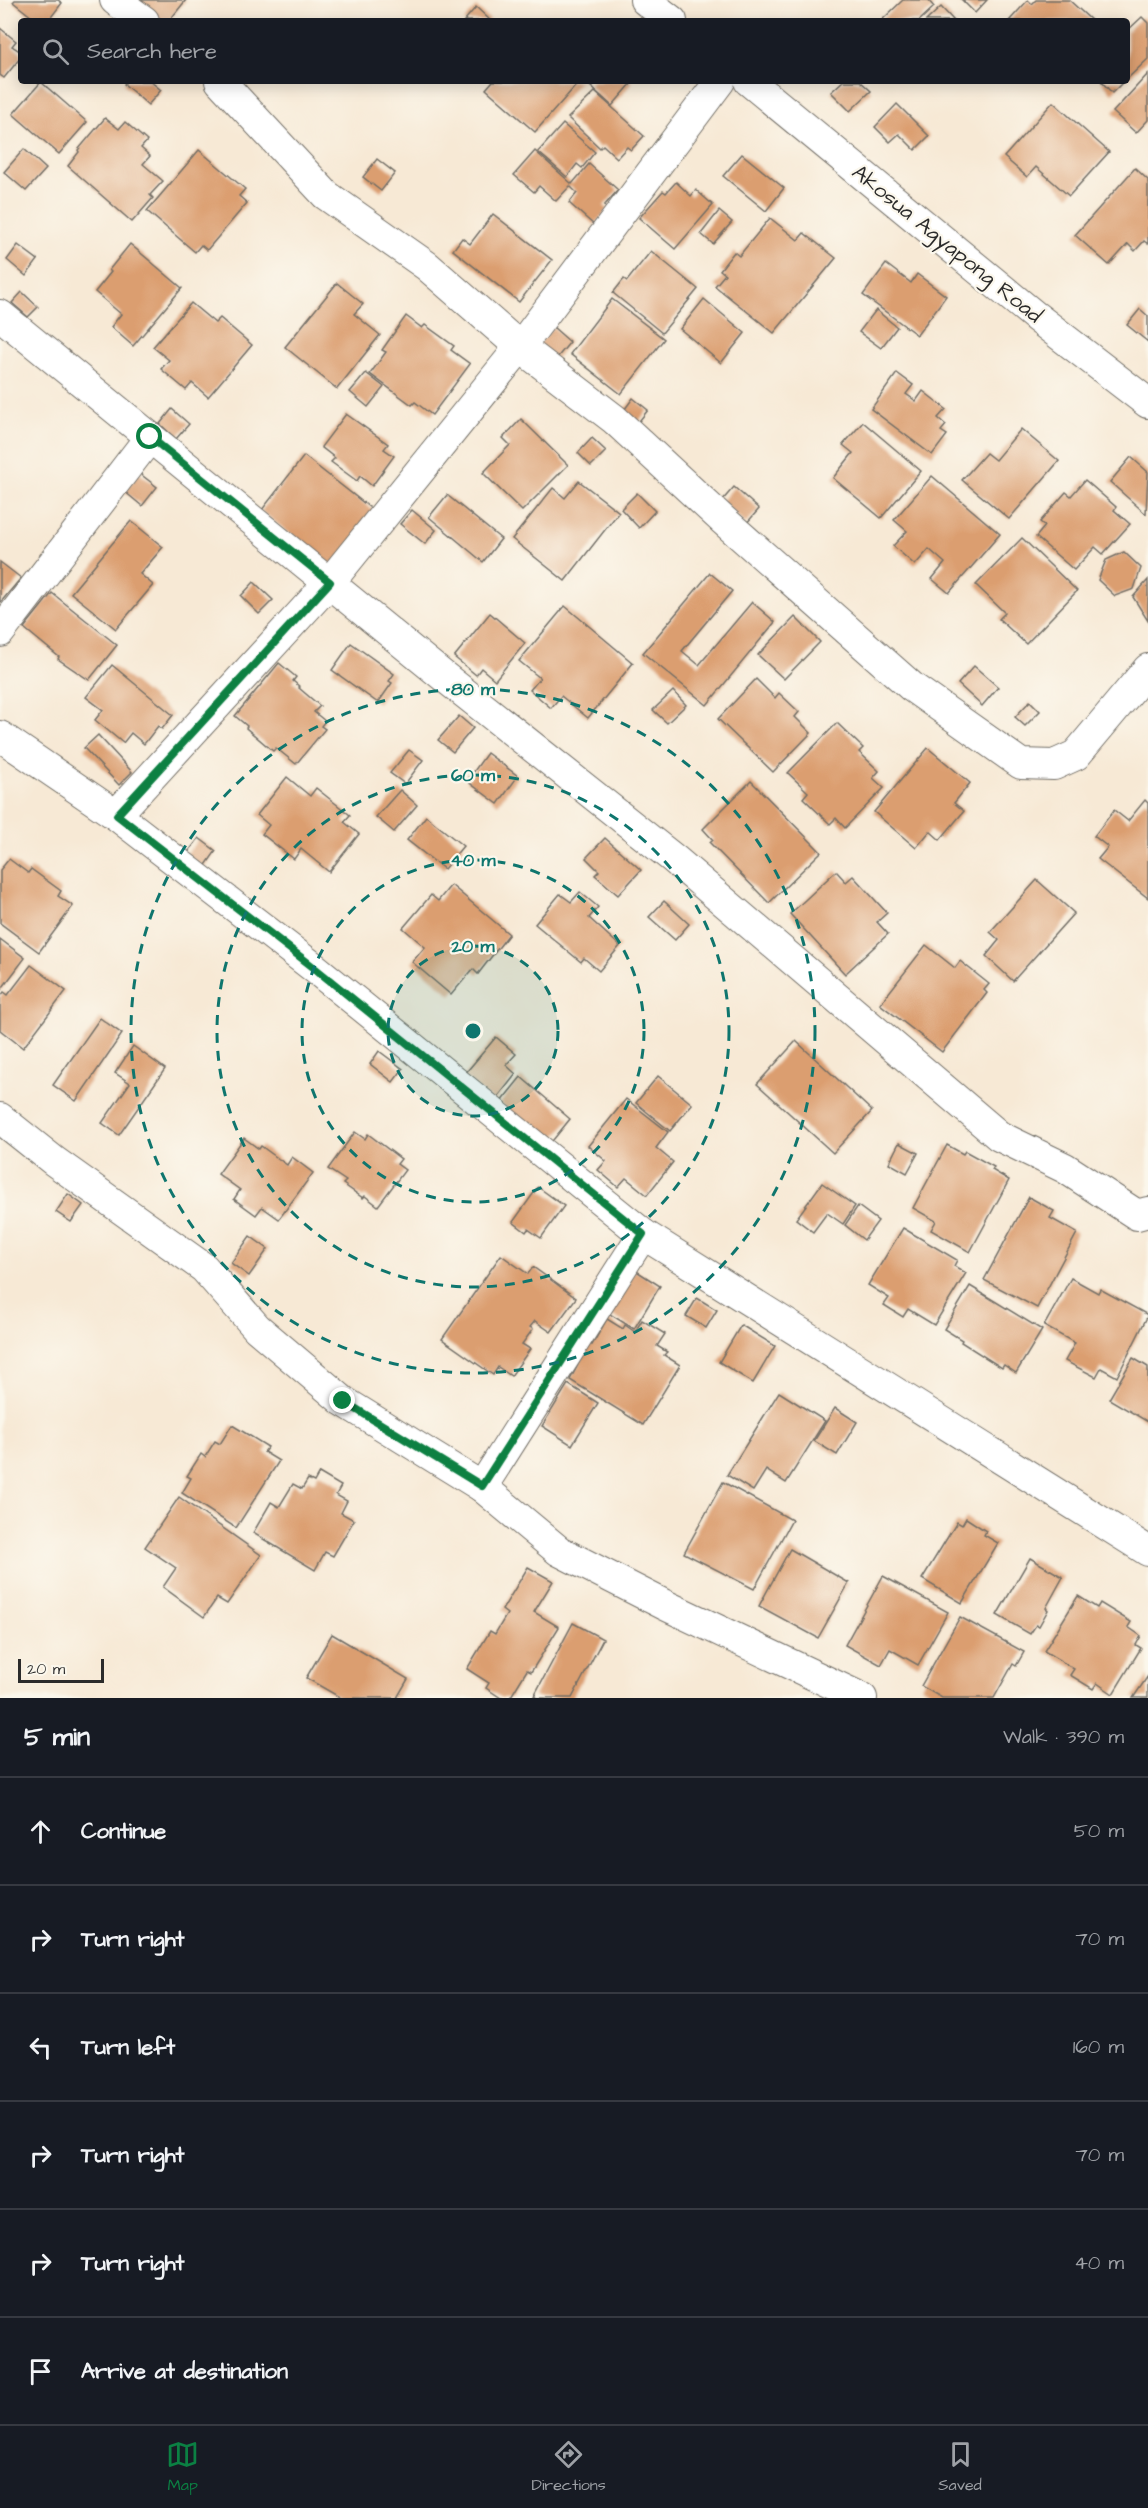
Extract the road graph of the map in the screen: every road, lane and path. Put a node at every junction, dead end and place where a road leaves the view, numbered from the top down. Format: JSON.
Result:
{"nodes":[{"id":1,"x":115,"y":0,"type":"edge"},
{"id":2,"x":645,"y":0,"type":"edge"},
{"id":3,"x":140,"y":18,"type":"edge"},
{"id":4,"x":668,"y":18,"type":"edge"},
{"id":5,"x":223,"y":84,"type":"edge"},
{"id":6,"x":718,"y":84,"type":"edge"},
{"id":7,"x":753,"y":84,"type":"edge"},
{"id":8,"x":0,"y":315,"type":"edge"},
{"id":9,"x":520,"y":347,"type":"junction"},
{"id":10,"x":1148,"y":403,"type":"edge"},
{"id":11,"x":150,"y":437,"type":"junction"},
{"id":12,"x":330,"y":582,"type":"junction"},
{"id":13,"x":0,"y":632,"type":"edge"},
{"id":14,"x":1148,"y":669,"type":"edge"},
{"id":15,"x":0,"y":736,"type":"edge"},
{"id":16,"x":117,"y":815,"type":"junction"},
{"id":17,"x":0,"y":1118,"type":"edge"},
{"id":18,"x":1148,"y":1212,"type":"edge"},
{"id":19,"x":643,"y":1234,"type":"junction"},
{"id":20,"x":482,"y":1486,"type":"junction"},
{"id":21,"x":1148,"y":1551,"type":"edge"},
{"id":22,"x":862,"y":1698,"type":"edge"}],
"edges":[{"from":1,"to":3,"type":"street"},
{"from":2,"to":4,"type":"street"},
{"from":5,"to":9,"type":"street"},
{"from":6,"to":9,"type":"street"},
{"from":7,"to":10,"type":"street","name":"Akosua Agyapong Road"},
{"from":8,"to":11,"type":"street"},
{"from":9,"to":12,"type":"street"},
{"from":9,"to":14,"type":"street"},
{"from":11,"to":12,"type":"street"},
{"from":11,"to":13,"type":"street"},
{"from":12,"to":16,"type":"street"},
{"from":12,"to":18,"type":"street"},
{"from":15,"to":16,"type":"street"},
{"from":16,"to":19,"type":"street"},
{"from":17,"to":20,"type":"street"},
{"from":19,"to":20,"type":"street"},
{"from":19,"to":21,"type":"street"},
{"from":20,"to":22,"type":"street"}]}
